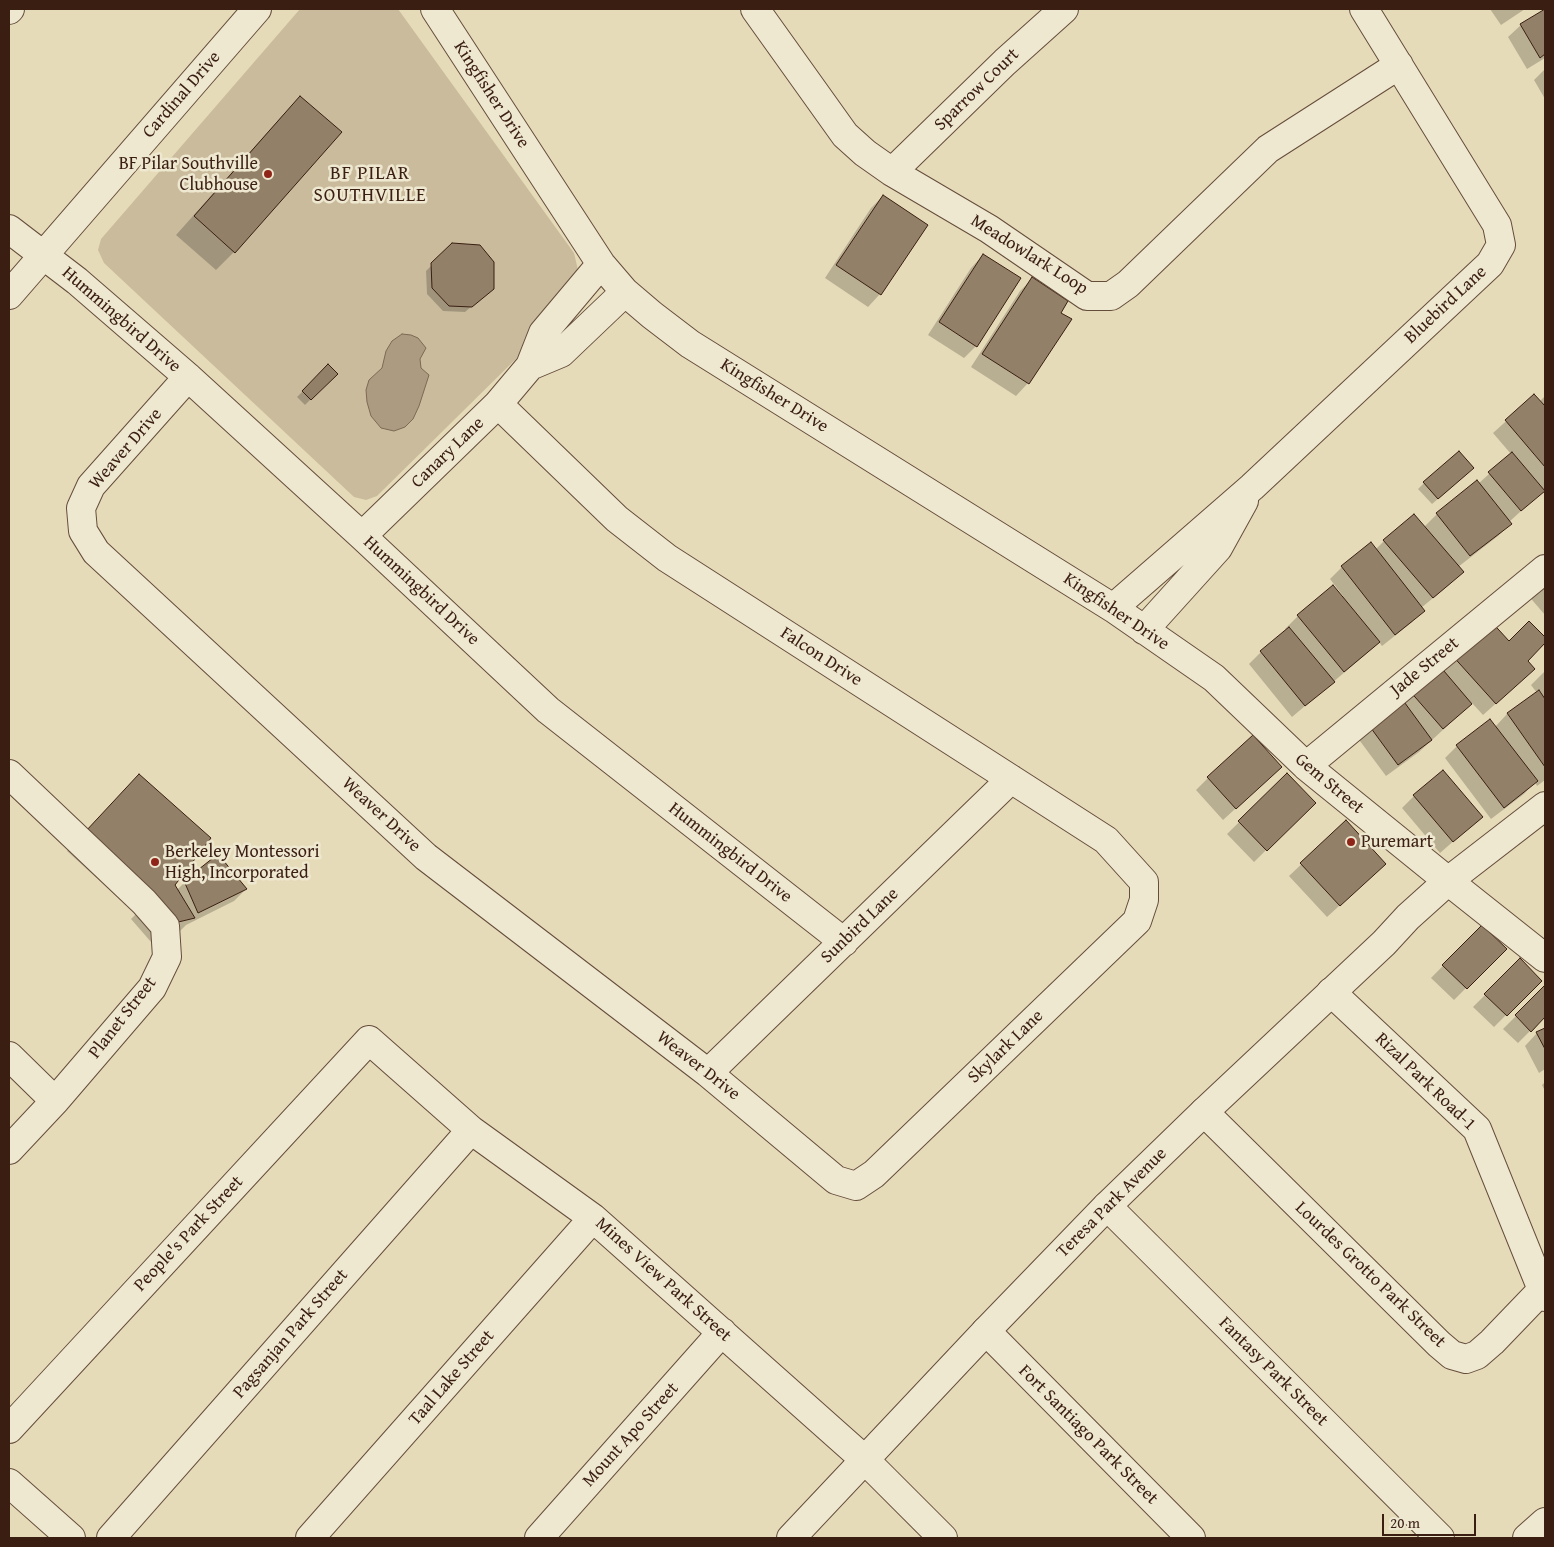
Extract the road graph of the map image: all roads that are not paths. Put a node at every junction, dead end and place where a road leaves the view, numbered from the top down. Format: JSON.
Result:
{"nodes":[{"id":1,"x":257,"y":9,"type":"edge"},
{"id":2,"x":435,"y":9,"type":"edge"},
{"id":3,"x":755,"y":9,"type":"edge"},
{"id":4,"x":1064,"y":9,"type":"edge"},
{"id":5,"x":1364,"y":9,"type":"edge"},
{"id":6,"x":1400,"y":65,"type":"junction"},
{"id":7,"x":892,"y":172,"type":"junction"},
{"id":8,"x":9,"y":229,"type":"edge"},
{"id":9,"x":44,"y":255,"type":"junction"},
{"id":10,"x":601,"y":264,"type":"junction"},
{"id":11,"x":626,"y":292,"type":"junction"},
{"id":12,"x":9,"y":295,"type":"edge"},
{"id":13,"x":530,"y":366,"type":"junction"},
{"id":14,"x":188,"y":377,"type":"junction"},
{"id":15,"x":498,"y":404,"type":"junction"},
{"id":16,"x":1252,"y":487,"type":"junction"},
{"id":17,"x":362,"y":536,"type":"junction"},
{"id":18,"x":1545,"y":569,"type":"edge"},
{"id":19,"x":1113,"y":608,"type":"junction"},
{"id":20,"x":1144,"y":630,"type":"junction"},
{"id":21,"x":1214,"y":678,"type":"joint"},
{"id":22,"x":1306,"y":766,"type":"junction"},
{"id":23,"x":9,"y":774,"type":"edge"},
{"id":24,"x":1011,"y":779,"type":"junction"},
{"id":25,"x":1545,"y":806,"type":"edge"},
{"id":26,"x":1448,"y":881,"type":"junction"},
{"id":27,"x":1144,"y":900,"type":"joint"},
{"id":28,"x":844,"y":942,"type":"junction"},
{"id":29,"x":1545,"y":958,"type":"edge"},
{"id":30,"x":1331,"y":992,"type":"junction"},
{"id":31,"x":369,"y":1040,"type":"joint"},
{"id":32,"x":9,"y":1056,"type":"edge"},
{"id":33,"x":708,"y":1073,"type":"junction"},
{"id":34,"x":55,"y":1101,"type":"junction"},
{"id":35,"x":1204,"y":1112,"type":"junction"},
{"id":36,"x":471,"y":1130,"type":"junction"},
{"id":37,"x":9,"y":1150,"type":"edge"},
{"id":38,"x":856,"y":1186,"type":"joint"},
{"id":39,"x":1107,"y":1206,"type":"junction"},
{"id":40,"x":593,"y":1218,"type":"junction"},
{"id":41,"x":1544,"y":1293,"type":"edge"},
{"id":42,"x":986,"y":1331,"type":"junction"},
{"id":43,"x":722,"y":1332,"type":"junction"},
{"id":44,"x":9,"y":1429,"type":"edge"},
{"id":45,"x":865,"y":1460,"type":"junction"},
{"id":46,"x":9,"y":1483,"type":"edge"},
{"id":47,"x":1545,"y":1522,"type":"edge"},
{"id":48,"x":71,"y":1538,"type":"edge"},
{"id":49,"x":111,"y":1538,"type":"edge"},
{"id":50,"x":310,"y":1538,"type":"edge"},
{"id":51,"x":539,"y":1538,"type":"edge"},
{"id":52,"x":791,"y":1538,"type":"edge"},
{"id":53,"x":942,"y":1538,"type":"edge"},
{"id":54,"x":1191,"y":1538,"type":"edge"},
{"id":55,"x":1440,"y":1538,"type":"edge"},
{"id":56,"x":1528,"y":1538,"type":"edge"}],
"edges":[{"from":1,"to":9,"type":"street","name":"Cardinal Drive"},
{"from":2,"to":10,"type":"street","name":"Kingfisher Drive"},
{"from":3,"to":7,"type":"street","name":"Meadowlark Loop"},
{"from":4,"to":7,"type":"street","name":"Sparrow Court"},
{"from":5,"to":6,"type":"street","name":"Bluebird Lane"},
{"from":6,"to":7,"type":"street","name":"Meadowlark Loop"},
{"from":6,"to":16,"type":"street","name":"Bluebird Lane"},
{"from":8,"to":9,"type":"street","name":"Hummingbird Drive"},
{"from":9,"to":12,"type":"street","name":"Cardinal Drive"},
{"from":9,"to":14,"type":"street","name":"Hummingbird Drive"},
{"from":10,"to":11,"type":"street","name":"Kingfisher Drive"},
{"from":10,"to":13,"type":"street","name":"Canary Lane"},
{"from":11,"to":13,"type":"street","name":"Canary Lane"},
{"from":11,"to":19,"type":"street","name":"Kingfisher Drive"},
{"from":13,"to":15,"type":"street","name":"Canary Lane"},
{"from":14,"to":17,"type":"street","name":"Hummingbird Drive"},
{"from":14,"to":33,"type":"street","name":"Weaver Drive"},
{"from":15,"to":17,"type":"street","name":"Canary Lane"},
{"from":15,"to":24,"type":"street","name":"Falcon Drive"},
{"from":16,"to":19,"type":"street","name":"Bluebird Lane"},
{"from":16,"to":20,"type":"street","name":"Bluebird Lane"},
{"from":17,"to":28,"type":"street","name":"Hummingbird Drive"},
{"from":18,"to":22,"type":"street","name":"Jade Street"},
{"from":19,"to":20,"type":"street","name":"Kingfisher Drive"},
{"from":20,"to":21,"type":"street","name":"Kingfisher Drive"},
{"from":21,"to":22,"type":"street","name":"Gem Street"},
{"from":22,"to":26,"type":"street","name":"Gem Street"},
{"from":23,"to":34,"type":"street","name":"Planet Street"},
{"from":24,"to":27,"type":"street","name":"Falcon Drive"},
{"from":24,"to":28,"type":"street","name":"Sunbird Lane"},
{"from":25,"to":26,"type":"street","name":"Teresa Park Avenue"},
{"from":26,"to":29,"type":"street","name":"Gem Street"},
{"from":26,"to":30,"type":"street","name":"Teresa Park Avenue"},
{"from":27,"to":38,"type":"street","name":"Skylark Lane"},
{"from":28,"to":33,"type":"street","name":"Sunbird Lane"},
{"from":30,"to":35,"type":"street","name":"Teresa Park Avenue"},
{"from":30,"to":41,"type":"street","name":"Rizal Park Road-1"},
{"from":31,"to":36,"type":"street","name":"Mines View Park Street"},
{"from":31,"to":44,"type":"street","name":"People's Park Street"},
{"from":32,"to":34,"type":"street"},
{"from":33,"to":38,"type":"street","name":"Weaver Drive"},
{"from":34,"to":37,"type":"street","name":"Planet Street"},
{"from":35,"to":39,"type":"street","name":"Teresa Park Avenue"},
{"from":35,"to":41,"type":"street","name":"Lourdes Grotto Park Street"},
{"from":36,"to":40,"type":"street","name":"Mines View Park Street"},
{"from":36,"to":49,"type":"street","name":"Pagsanjan Park Street"},
{"from":39,"to":42,"type":"street","name":"Teresa Park Avenue"},
{"from":39,"to":55,"type":"street","name":"Fantasy Park Street"},
{"from":40,"to":43,"type":"street","name":"Mines View Park Street"},
{"from":40,"to":50,"type":"street","name":"Taal Lake Street"},
{"from":42,"to":45,"type":"street","name":"Teresa Park Avenue"},
{"from":42,"to":54,"type":"street","name":"Fort Santiago Park Street"},
{"from":43,"to":45,"type":"street","name":"Mines View Park Street"},
{"from":43,"to":51,"type":"street","name":"Mount Apo Street"},
{"from":45,"to":52,"type":"street","name":"Teresa Park Avenue"},
{"from":45,"to":53,"type":"street","name":"Mines View Park Street"},
{"from":46,"to":48,"type":"street"},
{"from":47,"to":56,"type":"street"}]}
